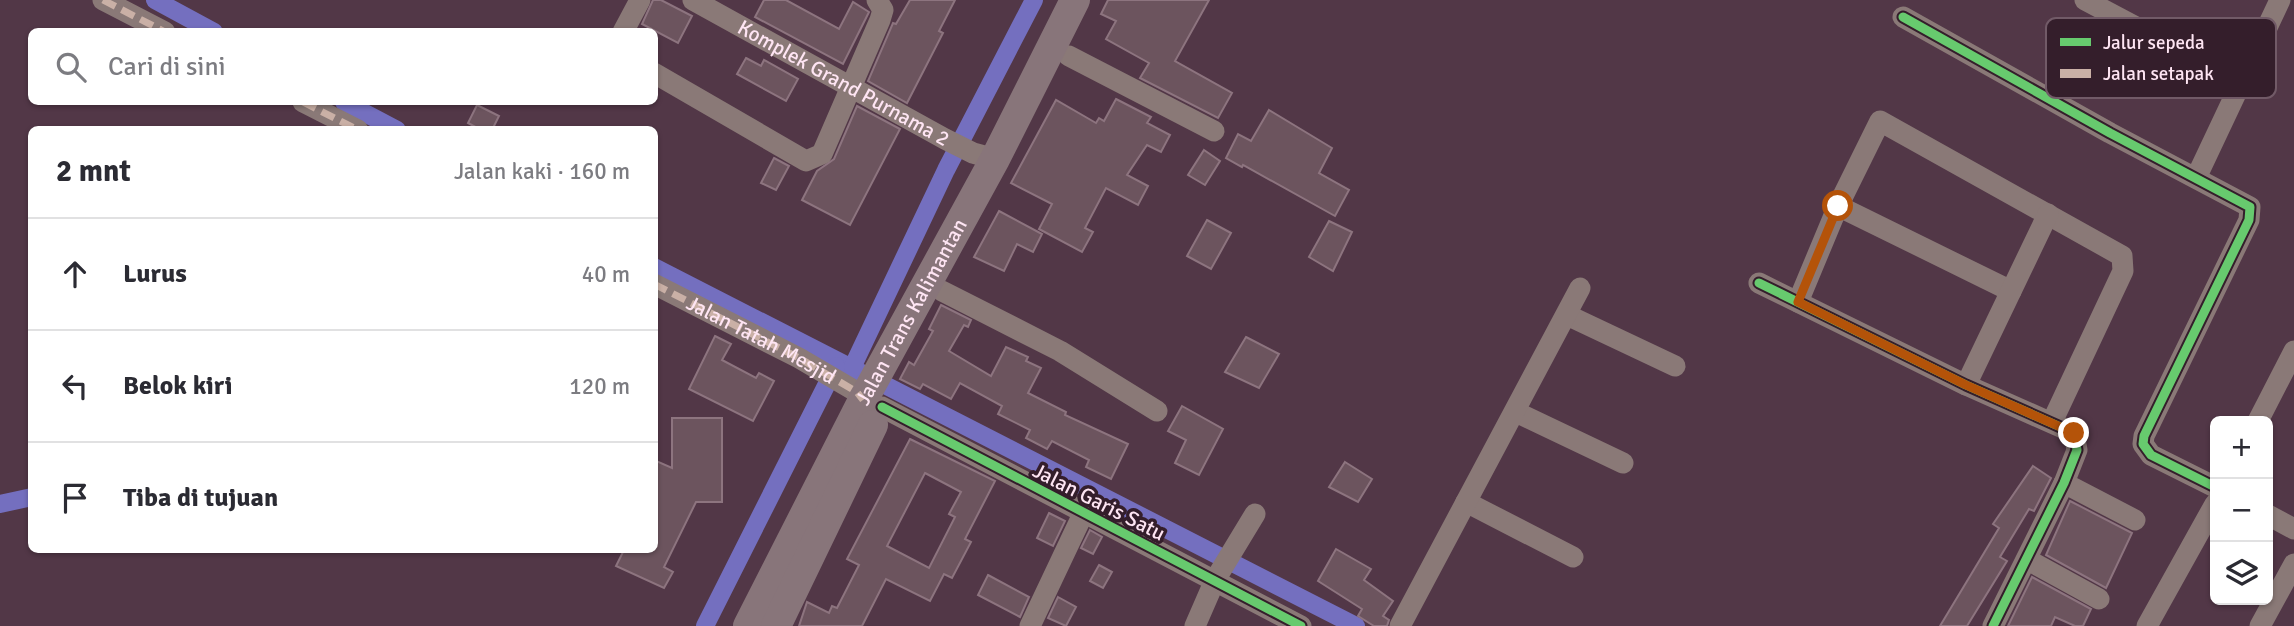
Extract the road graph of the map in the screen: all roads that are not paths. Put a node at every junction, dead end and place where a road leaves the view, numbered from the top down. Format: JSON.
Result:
{"nodes":[{"id":1,"x":103,"y":0,"type":"edge"},
{"id":2,"x":640,"y":0,"type":"edge"},
{"id":3,"x":693,"y":0,"type":"edge"},
{"id":4,"x":877,"y":0,"type":"edge"},
{"id":5,"x":1075,"y":0,"type":"edge"},
{"id":6,"x":1097,"y":0,"type":"edge"},
{"id":7,"x":2085,"y":0,"type":"edge"},
{"id":8,"x":2280,"y":0,"type":"edge"},
{"id":9,"x":1903,"y":17,"type":"dead end"},
{"id":10,"x":2119,"y":18,"type":"edge"},
{"id":11,"x":2271,"y":18,"type":"edge"},
{"id":12,"x":157,"y":28,"type":"edge"},
{"id":13,"x":625,"y":28,"type":"edge"},
{"id":14,"x":1069,"y":56,"type":"junction"},
{"id":15,"x":658,"y":76,"type":"edge"},
{"id":16,"x":851,"y":89,"type":"junction"},
{"id":17,"x":2046,"y":96,"type":"edge"},
{"id":18,"x":2050,"y":98,"type":"edge"},
{"id":19,"x":2233,"y":98,"type":"edge"},
{"id":20,"x":309,"y":105,"type":"edge"},
{"id":21,"x":350,"y":126,"type":"edge"},
{"id":22,"x":1214,"y":131,"type":"dead end"},
{"id":23,"x":984,"y":156,"type":"junction"},
{"id":24,"x":2196,"y":178,"type":"junction"},
{"id":25,"x":1838,"y":206,"type":"junction"},
{"id":26,"x":2048,"y":214,"type":"junction"},
{"id":27,"x":1759,"y":283,"type":"dead end"},
{"id":28,"x":658,"y":286,"type":"edge"},
{"id":29,"x":1580,"y":288,"type":"dead end"},
{"id":30,"x":2011,"y":290,"type":"junction"},
{"id":31,"x":942,"y":291,"type":"junction"},
{"id":32,"x":1798,"y":302,"type":"junction"},
{"id":33,"x":1567,"y":315,"type":"junction"},
{"id":34,"x":2294,"y":351,"type":"edge"},
{"id":35,"x":899,"y":354,"type":"junction"},
{"id":36,"x":1675,"y":366,"type":"dead end"},
{"id":37,"x":1966,"y":385,"type":"junction"},
{"id":38,"x":866,"y":399,"type":"junction"},
{"id":39,"x":1157,"y":411,"type":"dead end"},
{"id":40,"x":1516,"y":412,"type":"junction"},
{"id":41,"x":2261,"y":416,"type":"edge"},
{"id":42,"x":2052,"y":422,"type":"junction"},
{"id":43,"x":1623,"y":463,"type":"dead end"},
{"id":44,"x":2064,"y":483,"type":"junction"},
{"id":45,"x":2210,"y":484,"type":"edge"},
{"id":46,"x":1466,"y":502,"type":"junction"},
{"id":47,"x":2210,"y":513,"type":"edge"},
{"id":48,"x":1083,"y":514,"type":"junction"},
{"id":49,"x":1255,"y":514,"type":"dead end"},
{"id":50,"x":2273,"y":518,"type":"edge"},
{"id":51,"x":2135,"y":520,"type":"dead end"},
{"id":52,"x":2294,"y":529,"type":"edge"},
{"id":53,"x":1573,"y":557,"type":"dead end"},
{"id":54,"x":2028,"y":560,"type":"junction"},
{"id":55,"x":2294,"y":564,"type":"edge"},
{"id":56,"x":1224,"y":566,"type":"junction"},
{"id":57,"x":2099,"y":599,"type":"dead end"},
{"id":58,"x":1404,"y":624,"type":"edge"},
{"id":59,"x":748,"y":626,"type":"edge"},
{"id":60,"x":776,"y":626,"type":"edge"},
{"id":61,"x":1030,"y":626,"type":"edge"},
{"id":62,"x":1195,"y":626,"type":"edge"},
{"id":63,"x":1300,"y":626,"type":"edge"},
{"id":64,"x":1993,"y":626,"type":"edge"},
{"id":65,"x":2147,"y":626,"type":"edge"},
{"id":66,"x":2260,"y":626,"type":"edge"}],
"edges":[{"from":1,"to":12,"type":"street"},
{"from":2,"to":13,"type":"street"},
{"from":3,"to":16,"type":"street","name":"Komplek Grand Purnama 2"},
{"from":4,"to":16,"type":"street"},
{"from":5,"to":23,"type":"highway","name":"Jalan Trans Kalimantan"},
{"from":6,"to":14,"type":"highway","name":"Jalan Trans Kalimantan"},
{"from":7,"to":10,"type":"street"},
{"from":8,"to":11,"type":"street"},
{"from":9,"to":17,"type":"street"},
{"from":14,"to":22,"type":"street"},
{"from":14,"to":31,"type":"highway","name":"Jalan Trans Kalimantan"},
{"from":15,"to":16,"type":"street"},
{"from":16,"to":23,"type":"street","name":"Komplek Grand Purnama 2"},
{"from":18,"to":24,"type":"street"},
{"from":19,"to":24,"type":"street"},
{"from":20,"to":21,"type":"street"},
{"from":23,"to":35,"type":"highway","name":"Jalan Trans Kalimantan"},
{"from":24,"to":45,"type":"street"},
{"from":25,"to":26,"type":"street"},
{"from":25,"to":30,"type":"street"},
{"from":25,"to":32,"type":"street"},
{"from":26,"to":30,"type":"street"},
{"from":26,"to":42,"type":"street"},
{"from":27,"to":32,"type":"street"},
{"from":28,"to":38,"type":"street","name":"Jalan Tatah Mesjid"},
{"from":29,"to":33,"type":"street"},
{"from":30,"to":37,"type":"street"},
{"from":31,"to":35,"type":"highway","name":"Jalan Trans Kalimantan"},
{"from":31,"to":39,"type":"street"},
{"from":32,"to":37,"type":"street"},
{"from":33,"to":36,"type":"street"},
{"from":33,"to":40,"type":"street"},
{"from":34,"to":41,"type":"street"},
{"from":35,"to":38,"type":"highway","name":"Jalan Trans Kalimantan"},
{"from":37,"to":42,"type":"street"},
{"from":38,"to":48,"type":"street","name":"Jalan Garis Satu"},
{"from":38,"to":59,"type":"highway","name":"Jalan Trans Kalimantan"},
{"from":38,"to":60,"type":"highway","name":"Jalan Trans Kalimantan"},
{"from":40,"to":43,"type":"street"},
{"from":40,"to":46,"type":"street"},
{"from":42,"to":44,"type":"street"},
{"from":44,"to":51,"type":"street"},
{"from":44,"to":54,"type":"street"},
{"from":46,"to":53,"type":"street"},
{"from":46,"to":58,"type":"street"},
{"from":47,"to":65,"type":"street"},
{"from":48,"to":56,"type":"street","name":"Jalan Garis Satu"},
{"from":48,"to":61,"type":"street"},
{"from":49,"to":56,"type":"street"},
{"from":50,"to":52,"type":"street"},
{"from":54,"to":57,"type":"street"},
{"from":54,"to":64,"type":"street"},
{"from":55,"to":66,"type":"street"},
{"from":56,"to":62,"type":"street"},
{"from":56,"to":63,"type":"street","name":"Jalan Garis Satu"}]}
